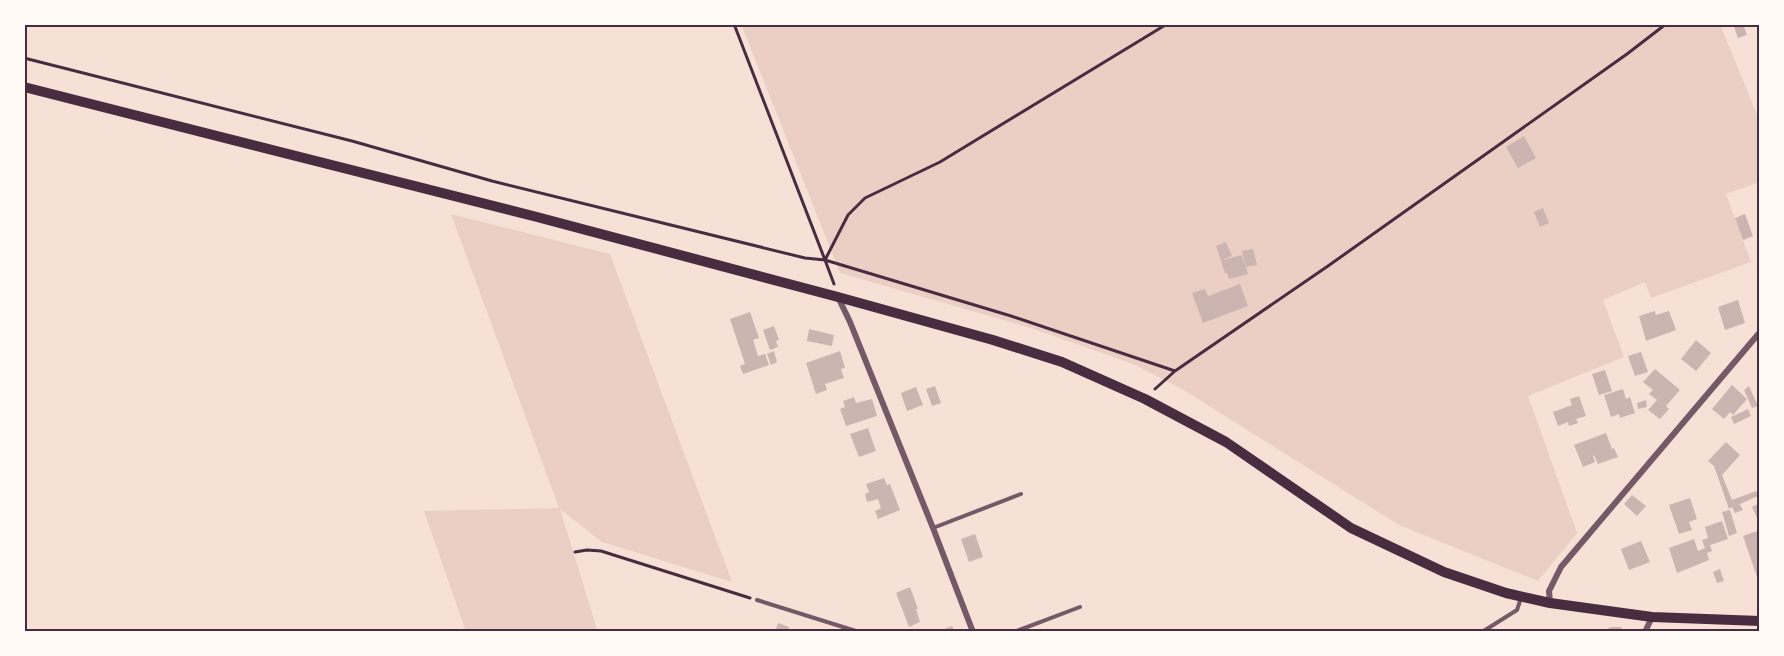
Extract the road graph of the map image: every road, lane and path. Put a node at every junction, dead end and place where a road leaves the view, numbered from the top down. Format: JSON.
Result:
{"nodes":[{"id":1,"x":734,"y":24,"type":"edge"},
{"id":2,"x":1167,"y":24,"type":"edge"},
{"id":3,"x":1666,"y":24,"type":"edge"},
{"id":4,"x":24,"y":58,"type":"edge"},
{"id":5,"x":24,"y":87,"type":"edge"},
{"id":6,"x":825,"y":260,"type":"junction"},
{"id":7,"x":838,"y":297,"type":"junction"},
{"id":8,"x":1760,"y":332,"type":"edge"},
{"id":9,"x":1175,"y":371,"type":"junction"},
{"id":10,"x":1145,"y":399,"type":"junction"},
{"id":11,"x":1021,"y":494,"type":"dead end"},
{"id":12,"x":933,"y":528,"type":"junction"},
{"id":13,"x":575,"y":552,"type":"dead end"},
{"id":14,"x":1521,"y":596,"type":"junction"},
{"id":15,"x":757,"y":600,"type":"joint"},
{"id":16,"x":1550,"y":603,"type":"junction"},
{"id":17,"x":1080,"y":607,"type":"dead end"},
{"id":18,"x":1652,"y":617,"type":"junction"},
{"id":19,"x":1760,"y":621,"type":"edge"},
{"id":20,"x":24,"y":627,"type":"edge"},
{"id":21,"x":26,"y":632,"type":"edge"},
{"id":22,"x":859,"y":632,"type":"edge"},
{"id":23,"x":973,"y":632,"type":"edge"},
{"id":24,"x":1014,"y":632,"type":"edge"},
{"id":25,"x":1482,"y":632,"type":"edge"},
{"id":26,"x":1645,"y":632,"type":"edge"}],
"edges":[{"from":1,"to":6,"type":"path"},
{"from":2,"to":6,"type":"path"},
{"from":3,"to":9,"type":"path"},
{"from":4,"to":6,"type":"path"},
{"from":5,"to":7,"type":"main road"},
{"from":6,"to":7,"type":"path"},
{"from":6,"to":9,"type":"path"},
{"from":7,"to":10,"type":"main road"},
{"from":7,"to":12,"type":"street"},
{"from":8,"to":16,"type":"street"},
{"from":9,"to":10,"type":"path"},
{"from":10,"to":14,"type":"main road"},
{"from":11,"to":12,"type":"lane"},
{"from":12,"to":23,"type":"street"},
{"from":13,"to":15,"type":"path"},
{"from":14,"to":16,"type":"main road"},
{"from":14,"to":25,"type":"lane"},
{"from":15,"to":22,"type":"lane"},
{"from":16,"to":18,"type":"main road"},
{"from":17,"to":24,"type":"lane"},
{"from":18,"to":19,"type":"main road"},
{"from":18,"to":26,"type":"street"},
{"from":20,"to":21,"type":"path"}]}
